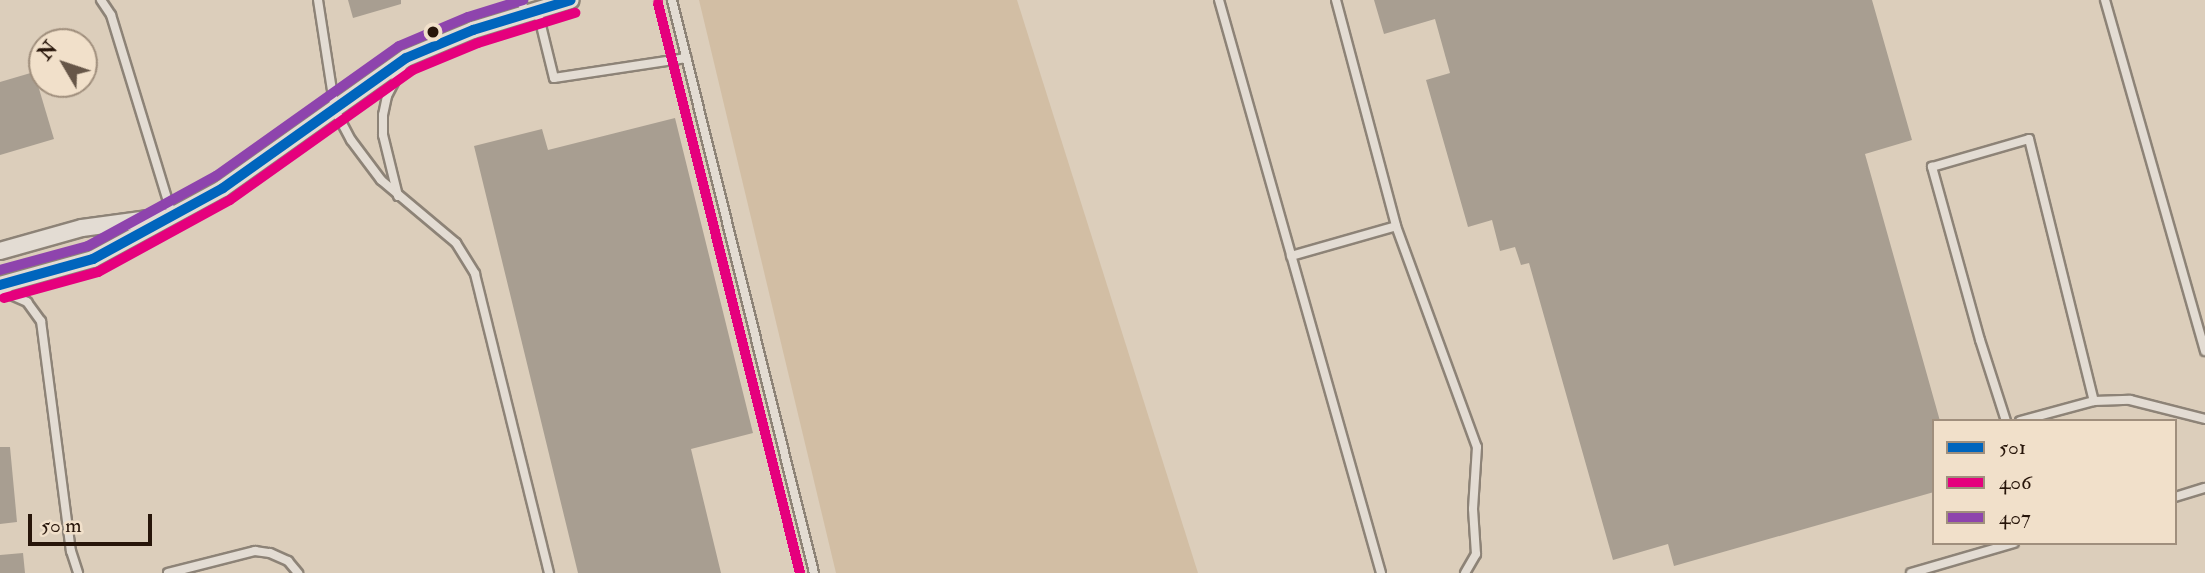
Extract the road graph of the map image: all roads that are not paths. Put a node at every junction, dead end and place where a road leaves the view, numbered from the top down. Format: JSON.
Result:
{"nodes":[{"id":1,"x":102,"y":0,"type":"edge"},
{"id":2,"x":318,"y":0,"type":"edge"},
{"id":3,"x":571,"y":0,"type":"edge"},
{"id":4,"x":672,"y":0,"type":"edge"},
{"id":5,"x":1219,"y":0,"type":"edge"},
{"id":6,"x":1336,"y":0,"type":"edge"},
{"id":7,"x":2105,"y":0,"type":"edge"},
{"id":8,"x":528,"y":8,"type":"edge"},
{"id":9,"x":406,"y":58,"type":"junction"},
{"id":10,"x":687,"y":58,"type":"junction"},
{"id":11,"x":335,"y":110,"type":"junction"},
{"id":12,"x":398,"y":196,"type":"junction"},
{"id":13,"x":172,"y":215,"type":"junction"},
{"id":14,"x":1396,"y":226,"type":"junction"},
{"id":15,"x":0,"y":251,"type":"edge"},
{"id":16,"x":1291,"y":256,"type":"junction"},
{"id":17,"x":0,"y":287,"type":"edge"},
{"id":18,"x":2205,"y":351,"type":"edge"},
{"id":19,"x":2094,"y":401,"type":"junction"},
{"id":20,"x":2005,"y":419,"type":"edge"},
{"id":21,"x":2027,"y":419,"type":"edge"},
{"id":22,"x":2205,"y":419,"type":"edge"},
{"id":23,"x":2205,"y":488,"type":"edge"},
{"id":24,"x":2177,"y":496,"type":"edge"},
{"id":25,"x":2007,"y":545,"type":"edge"},
{"id":26,"x":78,"y":573,"type":"edge"},
{"id":27,"x":168,"y":573,"type":"edge"},
{"id":28,"x":298,"y":573,"type":"edge"},
{"id":29,"x":549,"y":573,"type":"edge"},
{"id":30,"x":814,"y":573,"type":"edge"},
{"id":31,"x":1381,"y":573,"type":"edge"},
{"id":32,"x":1465,"y":573,"type":"edge"},
{"id":33,"x":1911,"y":573,"type":"edge"}],
"edges":[{"from":1,"to":13,"type":"lane"},
{"from":2,"to":11,"type":"lane"},
{"from":3,"to":8,"type":"street"},
{"from":4,"to":10,"type":"lane"},
{"from":5,"to":16,"type":"lane"},
{"from":6,"to":14,"type":"lane"},
{"from":7,"to":18,"type":"lane"},
{"from":8,"to":9,"type":"street"},
{"from":8,"to":10,"type":"lane"},
{"from":9,"to":11,"type":"street"},
{"from":9,"to":12,"type":"lane"},
{"from":10,"to":30,"type":"lane"},
{"from":11,"to":12,"type":"lane"},
{"from":11,"to":13,"type":"street"},
{"from":12,"to":29,"type":"lane"},
{"from":13,"to":15,"type":"street"},
{"from":13,"to":17,"type":"street"},
{"from":14,"to":16,"type":"lane"},
{"from":14,"to":32,"type":"lane"},
{"from":16,"to":31,"type":"lane"},
{"from":17,"to":26,"type":"lane"},
{"from":19,"to":20,"type":"lane"},
{"from":19,"to":21,"type":"lane"},
{"from":19,"to":22,"type":"lane"},
{"from":23,"to":24,"type":"lane"},
{"from":25,"to":33,"type":"lane"},
{"from":27,"to":28,"type":"lane"}]}
